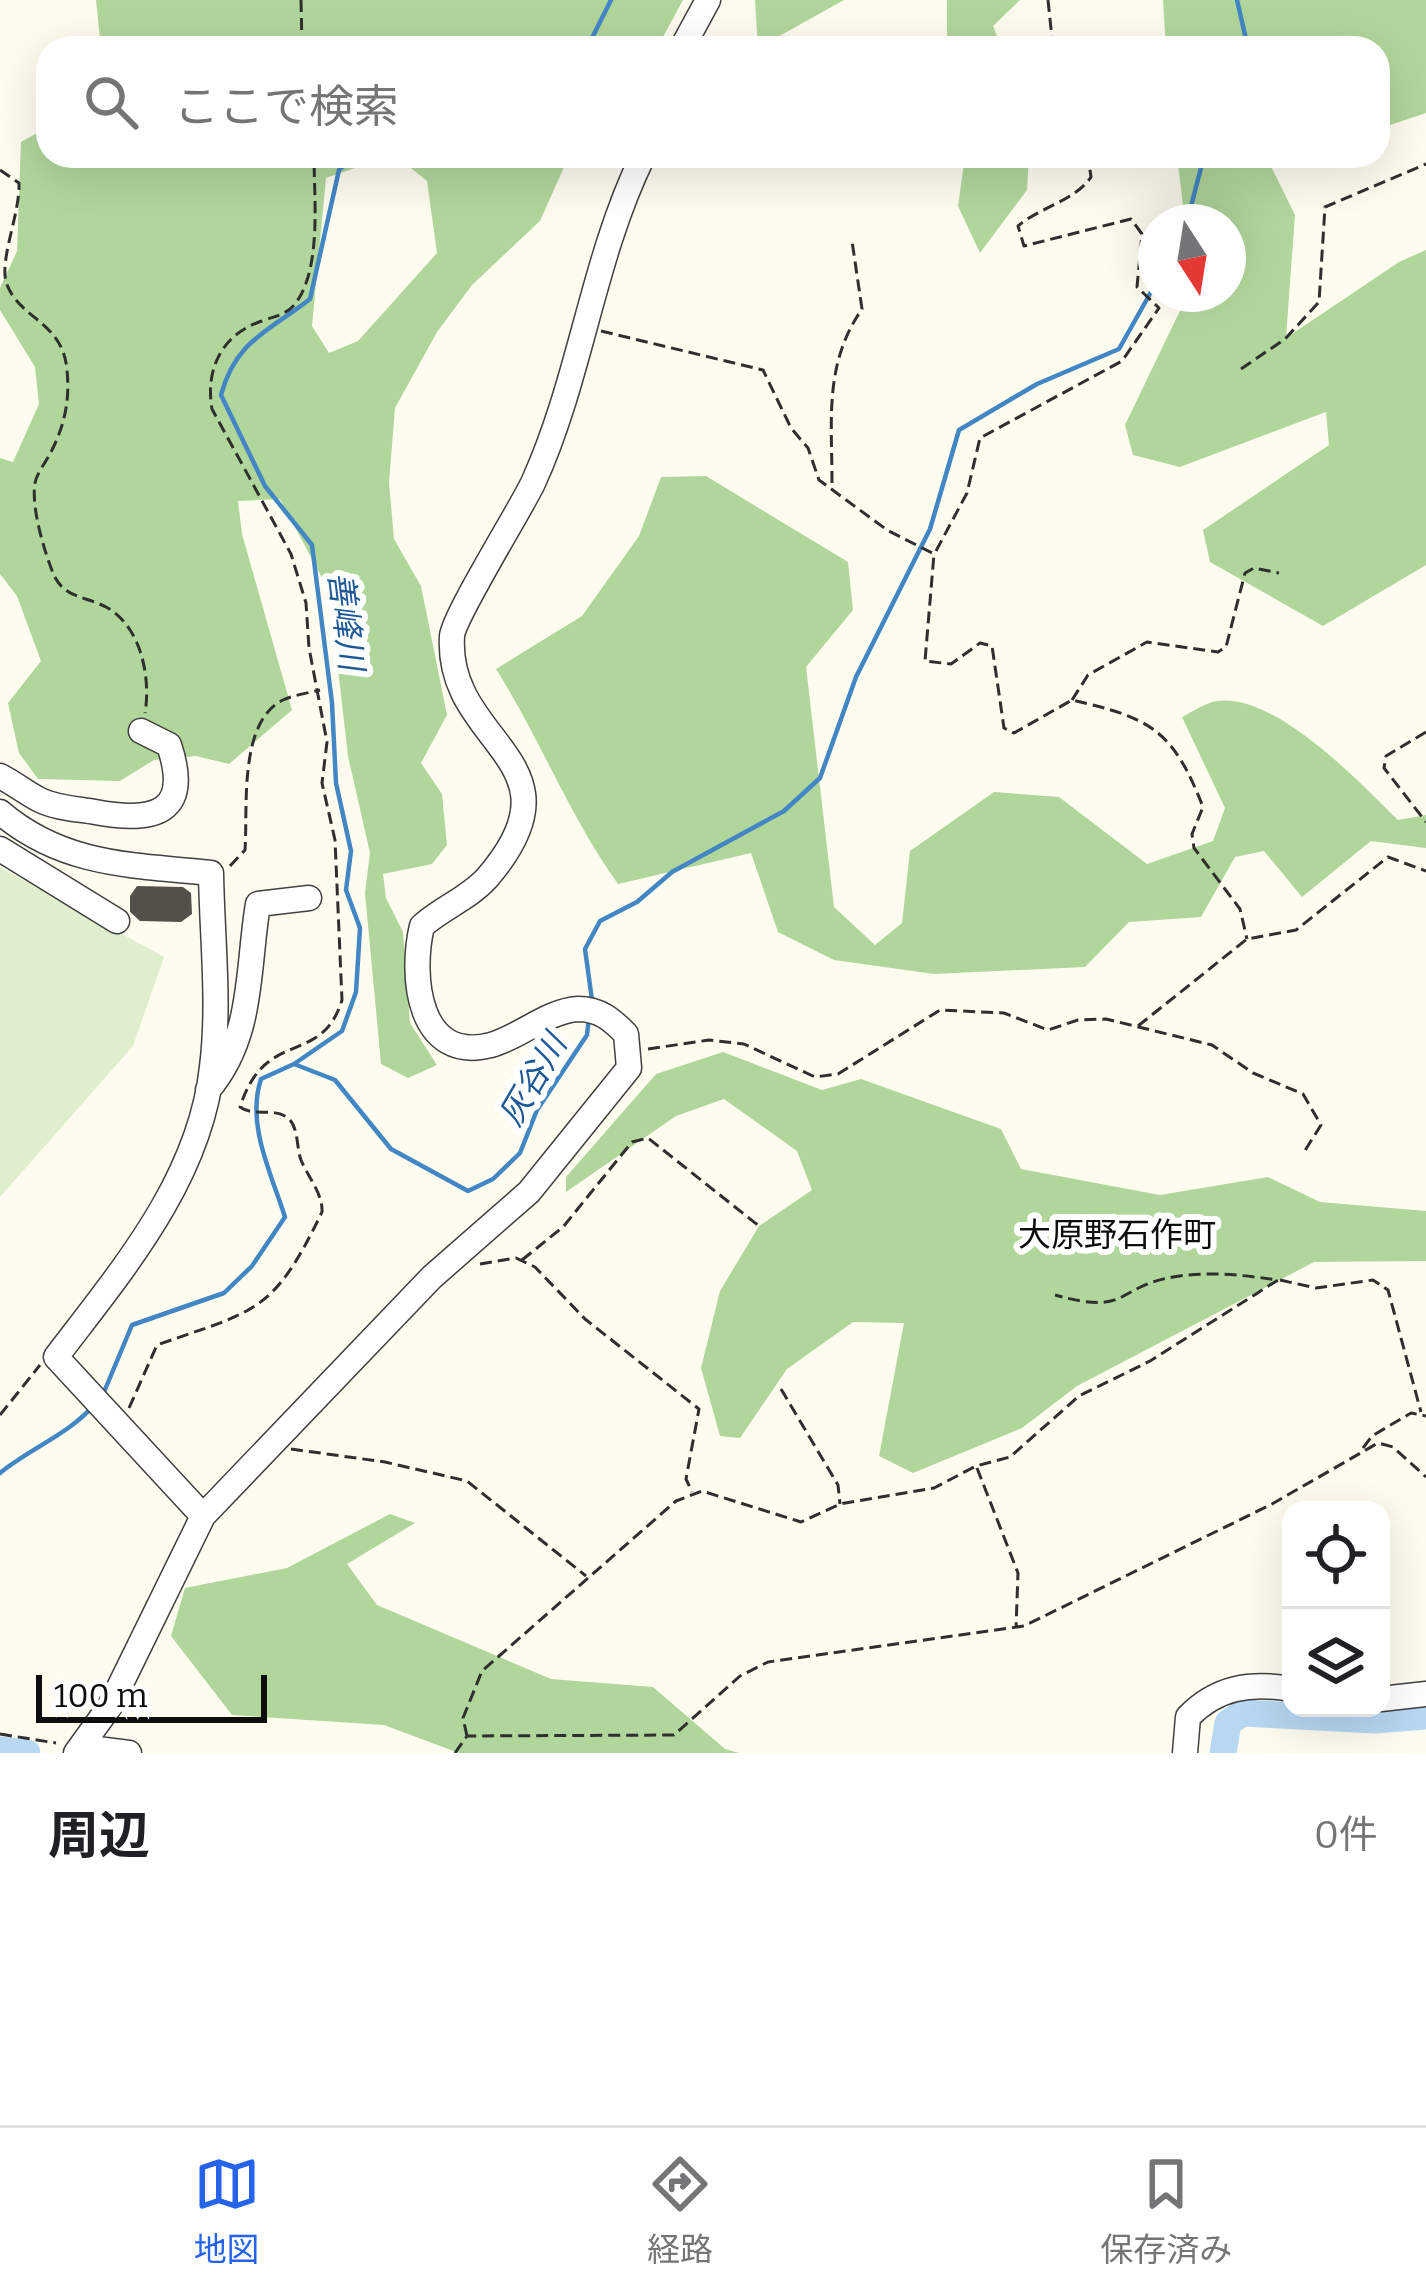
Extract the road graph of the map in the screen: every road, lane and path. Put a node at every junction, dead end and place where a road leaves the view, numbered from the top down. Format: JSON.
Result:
{"nodes":[{"id":1,"x":301,"y":0,"type":"edge"},
{"id":2,"x":708,"y":0,"type":"edge"},
{"id":3,"x":1048,"y":0,"type":"edge"},
{"id":4,"x":302,"y":36,"type":"edge"},
{"id":5,"x":688,"y":36,"type":"edge"},
{"id":6,"x":1052,"y":36,"type":"edge"},
{"id":7,"x":1426,"y":164,"type":"edge"},
{"id":8,"x":313,"y":168,"type":"edge"},
{"id":9,"x":637,"y":168,"type":"edge"},
{"id":10,"x":1090,"y":168,"type":"edge"},
{"id":11,"x":0,"y":170,"type":"edge"},
{"id":12,"x":852,"y":242,"type":"dead end"},
{"id":13,"x":584,"y":327,"type":"junction"},
{"id":14,"x":1241,"y":369,"type":"dead end"},
{"id":15,"x":832,"y":486,"type":"junction"},
{"id":16,"x":934,"y":554,"type":"junction"},
{"id":17,"x":1280,"y":574,"type":"dead end"},
{"id":18,"x":320,"y":690,"type":"junction"},
{"id":19,"x":1072,"y":700,"type":"junction"},
{"id":20,"x":141,"y":731,"type":"joint"},
{"id":21,"x":1426,"y":732,"type":"edge"},
{"id":22,"x":0,"y":776,"type":"edge"},
{"id":23,"x":0,"y":812,"type":"edge"},
{"id":24,"x":1426,"y":822,"type":"edge"},
{"id":25,"x":0,"y":849,"type":"edge"},
{"id":26,"x":107,"y":865,"type":"junction"},
{"id":27,"x":1426,"y":871,"type":"edge"},
{"id":28,"x":211,"y":873,"type":"junction"},
{"id":29,"x":309,"y":898,"type":"dead end"},
{"id":30,"x":87,"y":902,"type":"junction"},
{"id":31,"x":117,"y":921,"type":"dead end"},
{"id":32,"x":1247,"y":939,"type":"junction"},
{"id":33,"x":1136,"y":1027,"type":"junction"},
{"id":34,"x":628,"y":1052,"type":"junction"},
{"id":35,"x":208,"y":1090,"type":"junction"},
{"id":36,"x":1304,"y":1152,"type":"dead end"},
{"id":37,"x":759,"y":1226,"type":"dead end"},
{"id":38,"x":521,"y":1261,"type":"junction"},
{"id":39,"x":468,"y":1268,"type":"dead end"},
{"id":40,"x":1278,"y":1280,"type":"junction"},
{"id":41,"x":1055,"y":1295,"type":"dead end"},
{"id":42,"x":56,"y":1357,"type":"junction"},
{"id":43,"x":781,"y":1389,"type":"dead end"},
{"id":44,"x":1423,"y":1414,"type":"edge"},
{"id":45,"x":0,"y":1415,"type":"edge"},
{"id":46,"x":113,"y":1421,"type":"junction"},
{"id":47,"x":277,"y":1435,"type":"junction"},
{"id":48,"x":1363,"y":1449,"type":"junction"},
{"id":49,"x":976,"y":1466,"type":"junction"},
{"id":50,"x":1426,"y":1477,"type":"edge"},
{"id":51,"x":692,"y":1493,"type":"junction"},
{"id":52,"x":840,"y":1504,"type":"junction"},
{"id":53,"x":202,"y":1516,"type":"junction"},
{"id":54,"x":589,"y":1578,"type":"junction"},
{"id":55,"x":1016,"y":1628,"type":"junction"},
{"id":56,"x":1282,"y":1688,"type":"edge"},
{"id":57,"x":1426,"y":1694,"type":"edge"},
{"id":58,"x":1390,"y":1698,"type":"edge"},
{"id":59,"x":0,"y":1734,"type":"edge"},
{"id":60,"x":467,"y":1736,"type":"junction"},
{"id":61,"x":79,"y":1750,"type":"edge"},
{"id":62,"x":129,"y":1753,"type":"edge"},
{"id":63,"x":455,"y":1753,"type":"edge"},
{"id":64,"x":1185,"y":1753,"type":"edge"}],
"edges":[{"from":1,"to":4,"type":"path"},
{"from":2,"to":5,"type":"street"},
{"from":3,"to":6,"type":"path"},
{"from":7,"to":14,"type":"path"},
{"from":8,"to":18,"type":"path"},
{"from":9,"to":13,"type":"street"},
{"from":10,"to":16,"type":"path"},
{"from":11,"to":20,"type":"path"},
{"from":12,"to":15,"type":"path"},
{"from":13,"to":15,"type":"path"},
{"from":13,"to":34,"type":"street"},
{"from":15,"to":16,"type":"path"},
{"from":16,"to":19,"type":"path"},
{"from":17,"to":19,"type":"path"},
{"from":18,"to":28,"type":"path"},
{"from":18,"to":46,"type":"path"},
{"from":19,"to":32,"type":"path"},
{"from":20,"to":22,"type":"street"},
{"from":21,"to":24,"type":"path"},
{"from":23,"to":26,"type":"street"},
{"from":25,"to":30,"type":"street"},
{"from":26,"to":28,"type":"street"},
{"from":26,"to":30,"type":"street"},
{"from":27,"to":32,"type":"path"},
{"from":28,"to":35,"type":"street"},
{"from":29,"to":35,"type":"street"},
{"from":30,"to":31,"type":"street"},
{"from":32,"to":33,"type":"path"},
{"from":33,"to":34,"type":"path"},
{"from":33,"to":36,"type":"path"},
{"from":34,"to":47,"type":"street"},
{"from":35,"to":42,"type":"street"},
{"from":37,"to":38,"type":"path"},
{"from":38,"to":39,"type":"path"},
{"from":38,"to":51,"type":"path"},
{"from":40,"to":41,"type":"path"},
{"from":40,"to":44,"type":"path"},
{"from":40,"to":49,"type":"path"},
{"from":42,"to":45,"type":"path"},
{"from":42,"to":46,"type":"street"},
{"from":43,"to":52,"type":"path"},
{"from":44,"to":48,"type":"path"},
{"from":46,"to":53,"type":"street"},
{"from":47,"to":53,"type":"street"},
{"from":47,"to":54,"type":"path"},
{"from":48,"to":50,"type":"path"},
{"from":48,"to":55,"type":"path"},
{"from":49,"to":52,"type":"path"},
{"from":49,"to":55,"type":"path"},
{"from":51,"to":52,"type":"path"},
{"from":51,"to":54,"type":"path"},
{"from":53,"to":61,"type":"street"},
{"from":54,"to":60,"type":"path"},
{"from":55,"to":60,"type":"path"},
{"from":56,"to":64,"type":"street"},
{"from":57,"to":58,"type":"street"},
{"from":59,"to":61,"type":"path"},
{"from":60,"to":63,"type":"path"},
{"from":61,"to":62,"type":"street"}]}
